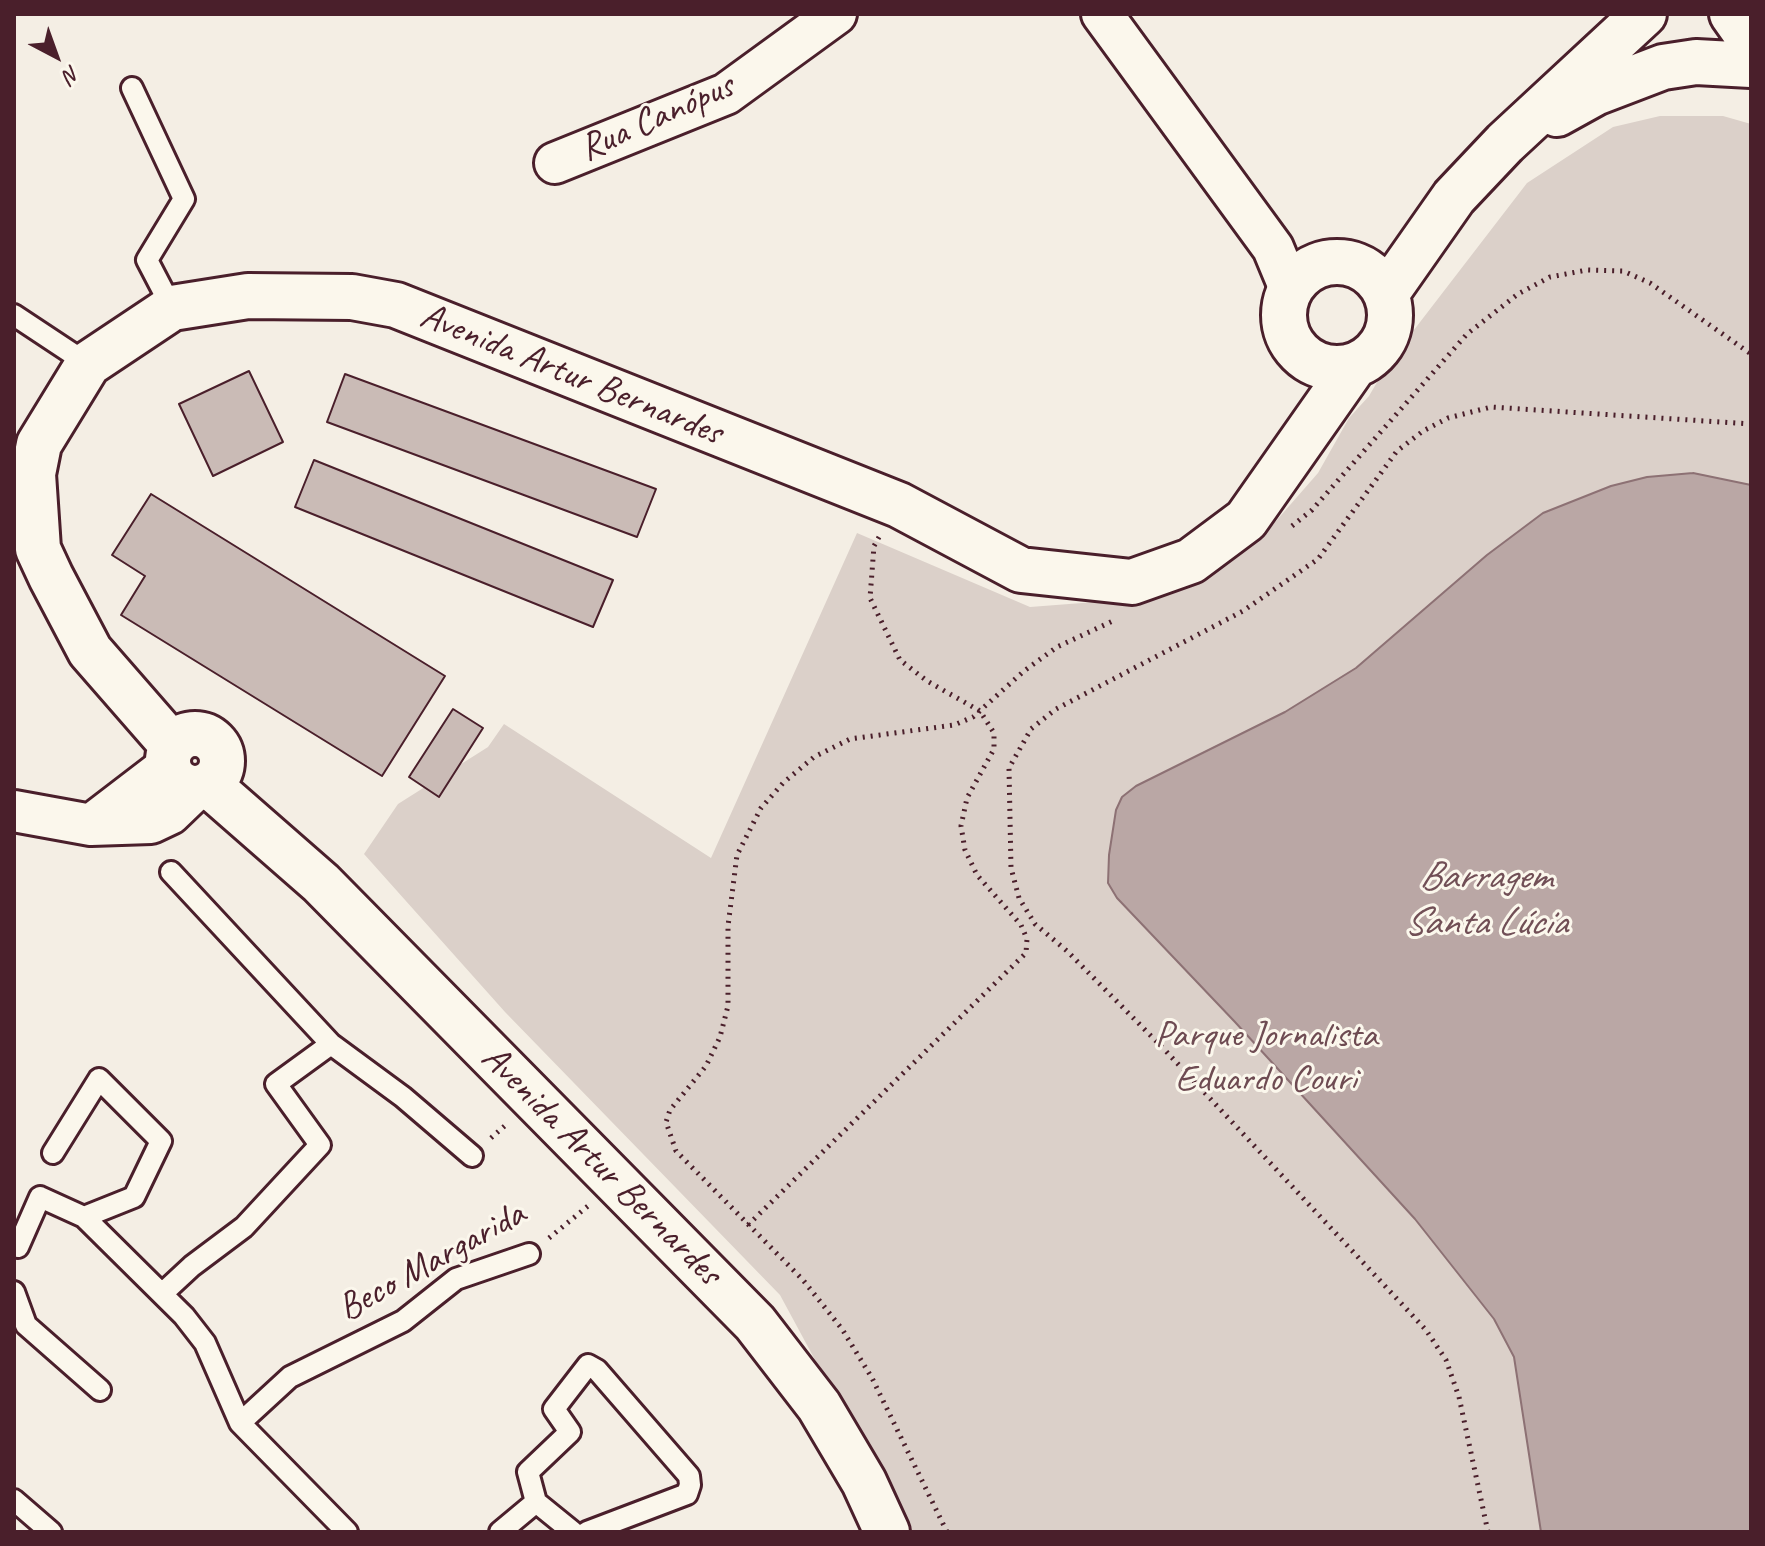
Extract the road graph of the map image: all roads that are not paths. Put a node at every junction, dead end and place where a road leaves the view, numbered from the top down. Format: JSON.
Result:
{"nodes":[{"id":1,"x":836,"y":14,"type":"edge"},
{"id":2,"x":1102,"y":14,"type":"edge"},
{"id":3,"x":1644,"y":14,"type":"edge"},
{"id":4,"x":1732,"y":14,"type":"edge"},
{"id":5,"x":1751,"y":41,"type":"edge"},
{"id":6,"x":1751,"y":65,"type":"edge"},
{"id":7,"x":132,"y":88,"type":"dead end"},
{"id":8,"x":1505,"y":143,"type":"junction"},
{"id":9,"x":555,"y":163,"type":"dead end"},
{"id":10,"x":1300,"y":279,"type":"junction"},
{"id":11,"x":1372,"y":280,"type":"junction"},
{"id":12,"x":172,"y":308,"type":"junction"},
{"id":13,"x":14,"y":315,"type":"edge"},
{"id":14,"x":88,"y":364,"type":"junction"},
{"id":15,"x":1337,"y":366,"type":"junction"},
{"id":16,"x":26,"y":439,"type":"edge"},
{"id":17,"x":193,"y":764,"type":"junction"},
{"id":18,"x":14,"y":811,"type":"edge"},
{"id":19,"x":171,"y":872,"type":"dead end"},
{"id":20,"x":331,"y":1044,"type":"junction"},
{"id":21,"x":53,"y":1153,"type":"dead end"},
{"id":22,"x":472,"y":1156,"type":"dead end"},
{"id":23,"x":84,"y":1217,"type":"junction"},
{"id":24,"x":15,"y":1253,"type":"edge"},
{"id":25,"x":529,"y":1254,"type":"road end"},
{"id":26,"x":14,"y":1292,"type":"edge"},
{"id":27,"x":164,"y":1292,"type":"junction"},
{"id":28,"x":100,"y":1390,"type":"dead end"},
{"id":29,"x":240,"y":1423,"type":"junction"},
{"id":30,"x":14,"y":1500,"type":"edge"},
{"id":31,"x":536,"y":1502,"type":"junction"},
{"id":32,"x":51,"y":1532,"type":"edge"},
{"id":33,"x":347,"y":1532,"type":"edge"},
{"id":34,"x":500,"y":1532,"type":"edge"},
{"id":35,"x":573,"y":1532,"type":"edge"},
{"id":36,"x":587,"y":1532,"type":"edge"},
{"id":37,"x":887,"y":1532,"type":"edge"}],
"edges":[{"from":1,"to":9,"type":"street","name":"Rua Canópus"},
{"from":2,"to":10,"type":"street"},
{"from":3,"to":8,"type":"street"},
{"from":4,"to":5,"type":"street"},
{"from":6,"to":8,"type":"street"},
{"from":7,"to":12,"type":"lane"},
{"from":8,"to":11,"type":"street"},
{"from":10,"to":11,"type":"street"},
{"from":10,"to":15,"type":"street"},
{"from":11,"to":15,"type":"street"},
{"from":12,"to":14,"type":"street","name":"Avenida Artur Bernardes"},
{"from":12,"to":15,"type":"street","name":"Avenida Artur Bernardes"},
{"from":13,"to":14,"type":"lane"},
{"from":14,"to":16,"type":"street","name":"Avenida Artur Bernardes"},
{"from":16,"to":17,"type":"street","name":"Avenida Artur Bernardes"},
{"from":17,"to":18,"type":"street"},
{"from":17,"to":37,"type":"street","name":"Avenida Artur Bernardes"},
{"from":19,"to":20,"type":"lane"},
{"from":20,"to":22,"type":"lane"},
{"from":20,"to":27,"type":"lane"},
{"from":21,"to":23,"type":"lane"},
{"from":23,"to":24,"type":"lane"},
{"from":23,"to":27,"type":"lane"},
{"from":25,"to":29,"type":"lane","name":"Beco Margarida"},
{"from":26,"to":28,"type":"lane"},
{"from":27,"to":29,"type":"lane"},
{"from":29,"to":33,"type":"lane"},
{"from":30,"to":32,"type":"lane"},
{"from":31,"to":34,"type":"lane"},
{"from":31,"to":35,"type":"lane"},
{"from":31,"to":36,"type":"lane"}]}
